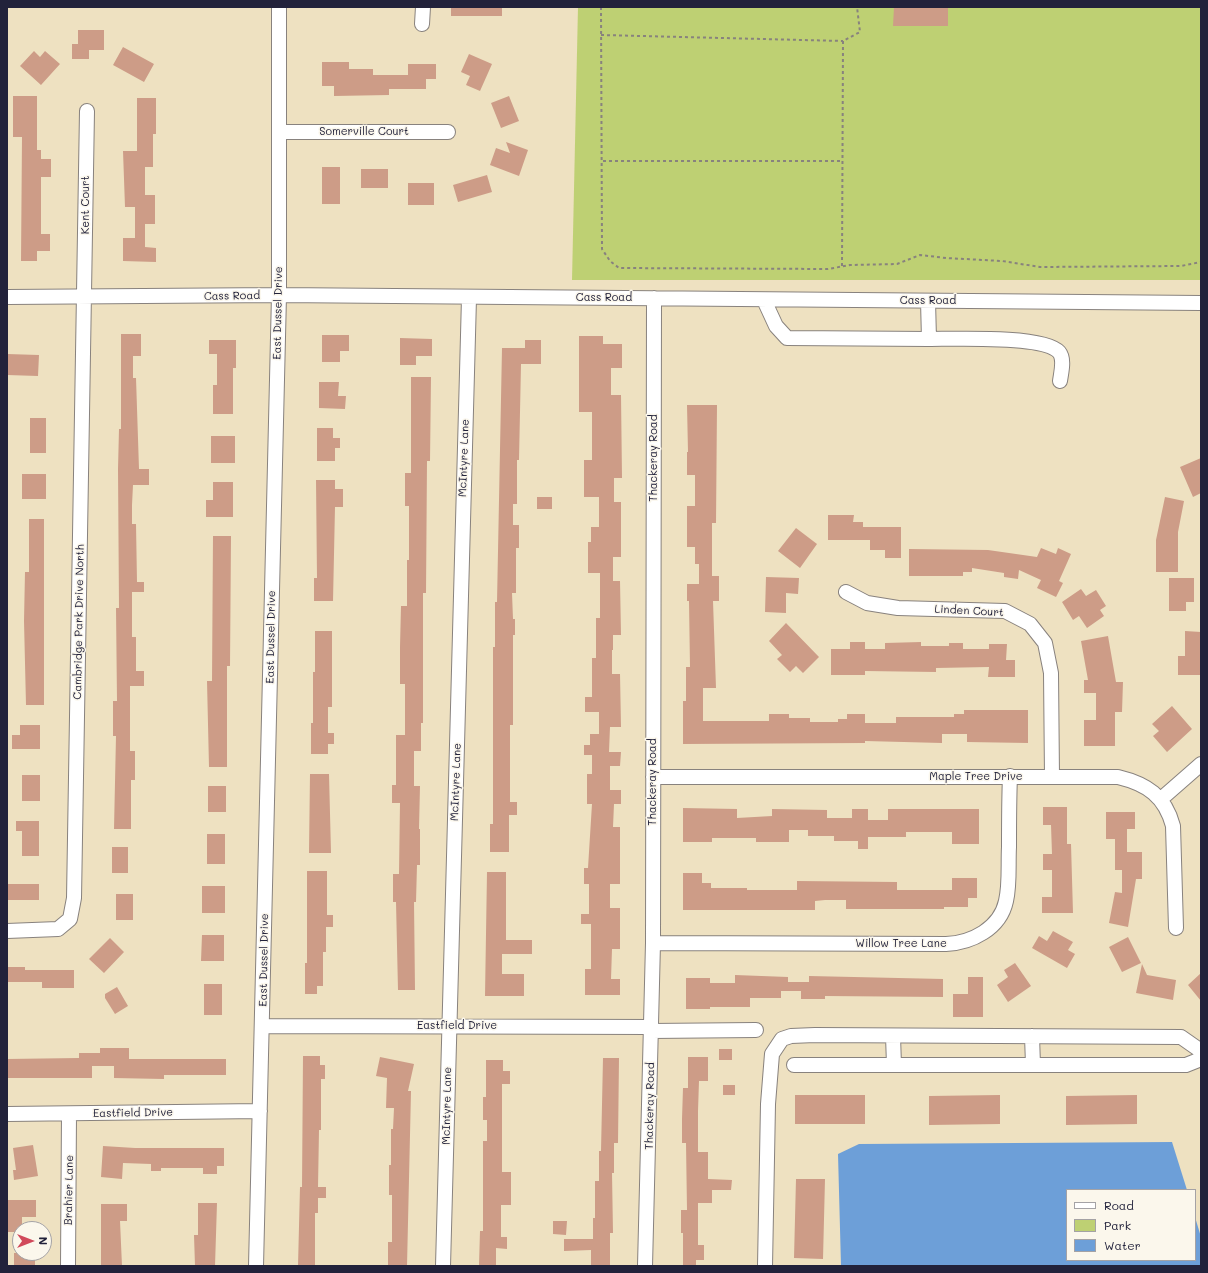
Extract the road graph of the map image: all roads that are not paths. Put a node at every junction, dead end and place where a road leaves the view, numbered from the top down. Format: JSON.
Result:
{"nodes":[{"id":1,"x":279,"y":7,"type":"edge"},
{"id":2,"x":423,"y":7,"type":"edge"},
{"id":3,"x":422,"y":24,"type":"dead end"},
{"id":4,"x":87,"y":111,"type":"dead end"},
{"id":5,"x":280,"y":132,"type":"junction"},
{"id":6,"x":448,"y":132,"type":"dead end"},
{"id":7,"x":279,"y":295,"type":"junction"},
{"id":8,"x":7,"y":297,"type":"edge"},
{"id":9,"x":85,"y":298,"type":"junction"},
{"id":10,"x":469,"y":298,"type":"junction"},
{"id":11,"x":654,"y":298,"type":"junction"},
{"id":12,"x":764,"y":300,"type":"junction"},
{"id":13,"x":928,"y":301,"type":"junction"},
{"id":14,"x":1201,"y":303,"type":"edge"},
{"id":15,"x":929,"y":339,"type":"junction"},
{"id":16,"x":1060,"y":382,"type":"dead end"},
{"id":17,"x":846,"y":592,"type":"dead end"},
{"id":18,"x":1201,"y":764,"type":"edge"},
{"id":19,"x":1010,"y":776,"type":"junction"},
{"id":20,"x":654,"y":777,"type":"junction"},
{"id":21,"x":1052,"y":777,"type":"junction"},
{"id":22,"x":1161,"y":799,"type":"junction"},
{"id":23,"x":1176,"y":928,"type":"dead end"},
{"id":24,"x":7,"y":931,"type":"edge"},
{"id":25,"x":653,"y":943,"type":"junction"},
{"id":26,"x":263,"y":1026,"type":"junction"},
{"id":27,"x":449,"y":1026,"type":"junction"},
{"id":28,"x":652,"y":1029,"type":"junction"},
{"id":29,"x":756,"y":1030,"type":"dead end"},
{"id":30,"x":893,"y":1036,"type":"junction"},
{"id":31,"x":1032,"y":1036,"type":"junction"},
{"id":32,"x":1201,"y":1051,"type":"edge"},
{"id":33,"x":1201,"y":1059,"type":"edge"},
{"id":34,"x":794,"y":1065,"type":"dead end"},
{"id":35,"x":1033,"y":1065,"type":"junction"},
{"id":36,"x":894,"y":1066,"type":"junction"},
{"id":37,"x":260,"y":1111,"type":"junction"},
{"id":38,"x":7,"y":1114,"type":"edge"},
{"id":39,"x":69,"y":1114,"type":"junction"},
{"id":40,"x":68,"y":1266,"type":"edge"},
{"id":41,"x":256,"y":1266,"type":"edge"},
{"id":42,"x":443,"y":1266,"type":"edge"},
{"id":43,"x":645,"y":1266,"type":"edge"},
{"id":44,"x":765,"y":1266,"type":"edge"}],
"edges":[{"from":1,"to":5,"type":"street","name":"East Dussel Drive"},
{"from":2,"to":3,"type":"street"},
{"from":4,"to":9,"type":"street","name":"Kent Court"},
{"from":5,"to":6,"type":"street","name":"Somerville Court"},
{"from":5,"to":7,"type":"street","name":"East Dussel Drive"},
{"from":7,"to":9,"type":"street","name":"Cass Road"},
{"from":7,"to":10,"type":"street","name":"Cass Road"},
{"from":7,"to":26,"type":"street","name":"East Dussel Drive"},
{"from":8,"to":9,"type":"street","name":"Cass Road"},
{"from":9,"to":24,"type":"street","name":"Cambridge Park Drive North"},
{"from":10,"to":11,"type":"street","name":"Cass Road"},
{"from":10,"to":27,"type":"street","name":"McIntyre Lane"},
{"from":11,"to":12,"type":"street","name":"Cass Road"},
{"from":11,"to":20,"type":"street","name":"Thackeray Road"},
{"from":12,"to":13,"type":"street","name":"Cass Road"},
{"from":12,"to":15,"type":"street"},
{"from":13,"to":14,"type":"street","name":"Cass Road"},
{"from":13,"to":15,"type":"street"},
{"from":15,"to":16,"type":"street"},
{"from":17,"to":21,"type":"street","name":"Linden Court"},
{"from":18,"to":22,"type":"street"},
{"from":19,"to":20,"type":"street","name":"Maple Tree Drive"},
{"from":19,"to":21,"type":"street","name":"Maple Tree Drive"},
{"from":19,"to":25,"type":"street","name":"Willow Tree Lane"},
{"from":20,"to":25,"type":"street","name":"Thackeray Road"},
{"from":21,"to":22,"type":"street","name":"Maple Tree Drive"},
{"from":22,"to":23,"type":"street","name":"Maple Tree Drive"},
{"from":25,"to":28,"type":"street","name":"Thackeray Road"},
{"from":26,"to":27,"type":"street","name":"Eastfield Drive"},
{"from":26,"to":37,"type":"street","name":"East Dussel Drive"},
{"from":27,"to":28,"type":"street","name":"Eastfield Drive"},
{"from":27,"to":42,"type":"street","name":"McIntyre Lane"},
{"from":28,"to":29,"type":"street","name":"Eastfield Drive"},
{"from":28,"to":43,"type":"street","name":"Thackeray Road"},
{"from":30,"to":31,"type":"street"},
{"from":30,"to":36,"type":"street"},
{"from":30,"to":44,"type":"street"},
{"from":31,"to":32,"type":"street"},
{"from":31,"to":35,"type":"street"},
{"from":33,"to":35,"type":"street"},
{"from":34,"to":36,"type":"street"},
{"from":35,"to":36,"type":"street"},
{"from":37,"to":39,"type":"street","name":"Eastfield Drive"},
{"from":37,"to":41,"type":"street","name":"East Dussel Drive"},
{"from":38,"to":39,"type":"street","name":"Eastfield Drive"},
{"from":39,"to":40,"type":"street","name":"Brahier Lane"}]}
